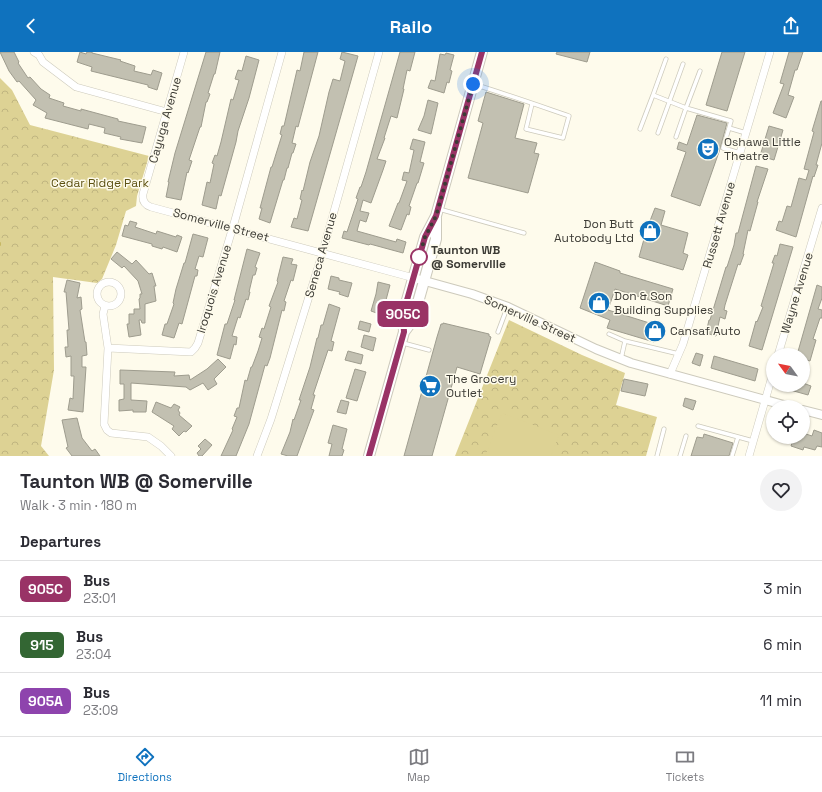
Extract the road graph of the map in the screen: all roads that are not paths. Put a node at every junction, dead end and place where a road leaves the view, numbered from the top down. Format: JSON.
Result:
{"nodes":[{"id":1,"x":184,"y":52,"type":"edge"},
{"id":2,"x":282,"y":52,"type":"edge"},
{"id":3,"x":380,"y":52,"type":"edge"},
{"id":4,"x":482,"y":52,"type":"edge"},
{"id":5,"x":770,"y":52,"type":"edge"},
{"id":6,"x":39,"y":53,"type":"edge"},
{"id":7,"x":666,"y":59,"type":"dead end"},
{"id":8,"x":682,"y":64,"type":"dead end"},
{"id":9,"x":700,"y":71,"type":"dead end"},
{"id":10,"x":473,"y":84,"type":"junction"},
{"id":11,"x":653,"y":95,"type":"junction"},
{"id":12,"x":669,"y":101,"type":"junction"},
{"id":13,"x":532,"y":104,"type":"junction"},
{"id":14,"x":686,"y":108,"type":"junction"},
{"id":15,"x":167,"y":112,"type":"junction"},
{"id":16,"x":729,"y":128,"type":"junction"},
{"id":17,"x":640,"y":129,"type":"dead end"},
{"id":18,"x":658,"y":133,"type":"dead end"},
{"id":19,"x":746,"y":133,"type":"junction"},
{"id":20,"x":676,"y":137,"type":"dead end"},
{"id":21,"x":740,"y":153,"type":"junction"},
{"id":22,"x":151,"y":207,"type":"joint"},
{"id":23,"x":822,"y":208,"type":"edge"},
{"id":24,"x":437,"y":212,"type":"junction"},
{"id":25,"x":232,"y":228,"type":"junction"},
{"id":26,"x":524,"y":233,"type":"dead end"},
{"id":27,"x":322,"y":252,"type":"junction"},
{"id":28,"x":414,"y":278,"type":"junction"},
{"id":29,"x":424,"y":280,"type":"junction"},
{"id":30,"x":104,"y":306,"type":"dead end"},
{"id":31,"x":508,"y":307,"type":"junction"},
{"id":32,"x":404,"y":332,"type":"junction"},
{"id":33,"x":498,"y":332,"type":"dead end"},
{"id":34,"x":609,"y":334,"type":"dead end"},
{"id":35,"x":625,"y":341,"type":"junction"},
{"id":36,"x":401,"y":342,"type":"junction"},
{"id":37,"x":108,"y":348,"type":"junction"},
{"id":38,"x":780,"y":348,"type":"edge"},
{"id":39,"x":428,"y":350,"type":"dead end"},
{"id":40,"x":679,"y":354,"type":"junction"},
{"id":41,"x":621,"y":359,"type":"junction"},
{"id":42,"x":670,"y":374,"type":"junction"},
{"id":43,"x":767,"y":392,"type":"edge"},
{"id":44,"x":765,"y":400,"type":"junction"},
{"id":45,"x":810,"y":412,"type":"edge"},
{"id":46,"x":822,"y":415,"type":"edge"},
{"id":47,"x":698,"y":426,"type":"dead end"},
{"id":48,"x":664,"y":429,"type":"dead end"},
{"id":49,"x":686,"y":436,"type":"dead end"},
{"id":50,"x":738,"y":437,"type":"junction"},
{"id":51,"x":754,"y":441,"type":"junction"},
{"id":52,"x":172,"y":456,"type":"edge"},
{"id":53,"x":257,"y":456,"type":"edge"},
{"id":54,"x":369,"y":456,"type":"edge"},
{"id":55,"x":657,"y":456,"type":"edge"},
{"id":56,"x":680,"y":456,"type":"edge"},
{"id":57,"x":732,"y":456,"type":"edge"},
{"id":58,"x":749,"y":456,"type":"edge"}],
"edges":[{"from":1,"to":15,"type":"street","name":"Cayuga Avenue"},
{"from":2,"to":25,"type":"street","name":"Iroquois Avenue"},
{"from":3,"to":27,"type":"street","name":"Seneca Avenue"},
{"from":4,"to":10,"type":"main road"},
{"from":5,"to":19,"type":"street","name":"Russett Avenue"},
{"from":6,"to":15,"type":"street"},
{"from":7,"to":11,"type":"lane"},
{"from":8,"to":12,"type":"lane"},
{"from":9,"to":14,"type":"lane"},
{"from":10,"to":13,"type":"lane"},
{"from":10,"to":24,"type":"main road"},
{"from":11,"to":12,"type":"lane"},
{"from":11,"to":17,"type":"lane"},
{"from":12,"to":14,"type":"lane"},
{"from":12,"to":18,"type":"lane"},
{"from":13,"to":13,"type":"lane"},
{"from":14,"to":16,"type":"lane"},
{"from":14,"to":20,"type":"lane"},
{"from":15,"to":22,"type":"street","name":"Cayuga Avenue"},
{"from":16,"to":19,"type":"lane"},
{"from":16,"to":21,"type":"lane"},
{"from":19,"to":21,"type":"street","name":"Russett Avenue"},
{"from":21,"to":40,"type":"street","name":"Russett Avenue"},
{"from":22,"to":25,"type":"street","name":"Somerville Street"},
{"from":23,"to":38,"type":"street","name":"Wayne Avenue"},
{"from":24,"to":26,"type":"lane"},
{"from":24,"to":28,"type":"main road"},
{"from":24,"to":29,"type":"main road"},
{"from":25,"to":27,"type":"street","name":"Somerville Street"},
{"from":25,"to":37,"type":"street","name":"Iroquois Avenue"},
{"from":27,"to":28,"type":"street","name":"Somerville Street"},
{"from":27,"to":53,"type":"street","name":"Seneca Avenue"},
{"from":28,"to":29,"type":"street","name":"Somerville Street"},
{"from":28,"to":32,"type":"main road"},
{"from":29,"to":31,"type":"street","name":"Somerville Street"},
{"from":29,"to":32,"type":"main road"},
{"from":30,"to":37,"type":"street"},
{"from":31,"to":33,"type":"lane"},
{"from":31,"to":41,"type":"street","name":"Somerville Street"},
{"from":32,"to":36,"type":"main road"},
{"from":34,"to":35,"type":"lane"},
{"from":35,"to":40,"type":"lane"},
{"from":35,"to":41,"type":"lane"},
{"from":36,"to":39,"type":"lane"},
{"from":36,"to":54,"type":"main road"},
{"from":37,"to":52,"type":"street"},
{"from":40,"to":42,"type":"street","name":"Russett Avenue"},
{"from":41,"to":42,"type":"street","name":"Somerville Street"},
{"from":42,"to":44,"type":"street","name":"Somerville Street"},
{"from":43,"to":44,"type":"street"},
{"from":44,"to":51,"type":"street"},
{"from":45,"to":46,"type":"street"},
{"from":47,"to":50,"type":"lane"},
{"from":48,"to":55,"type":"lane"},
{"from":49,"to":56,"type":"lane"},
{"from":50,"to":51,"type":"lane"},
{"from":50,"to":57,"type":"lane"},
{"from":51,"to":58,"type":"street"}]}
